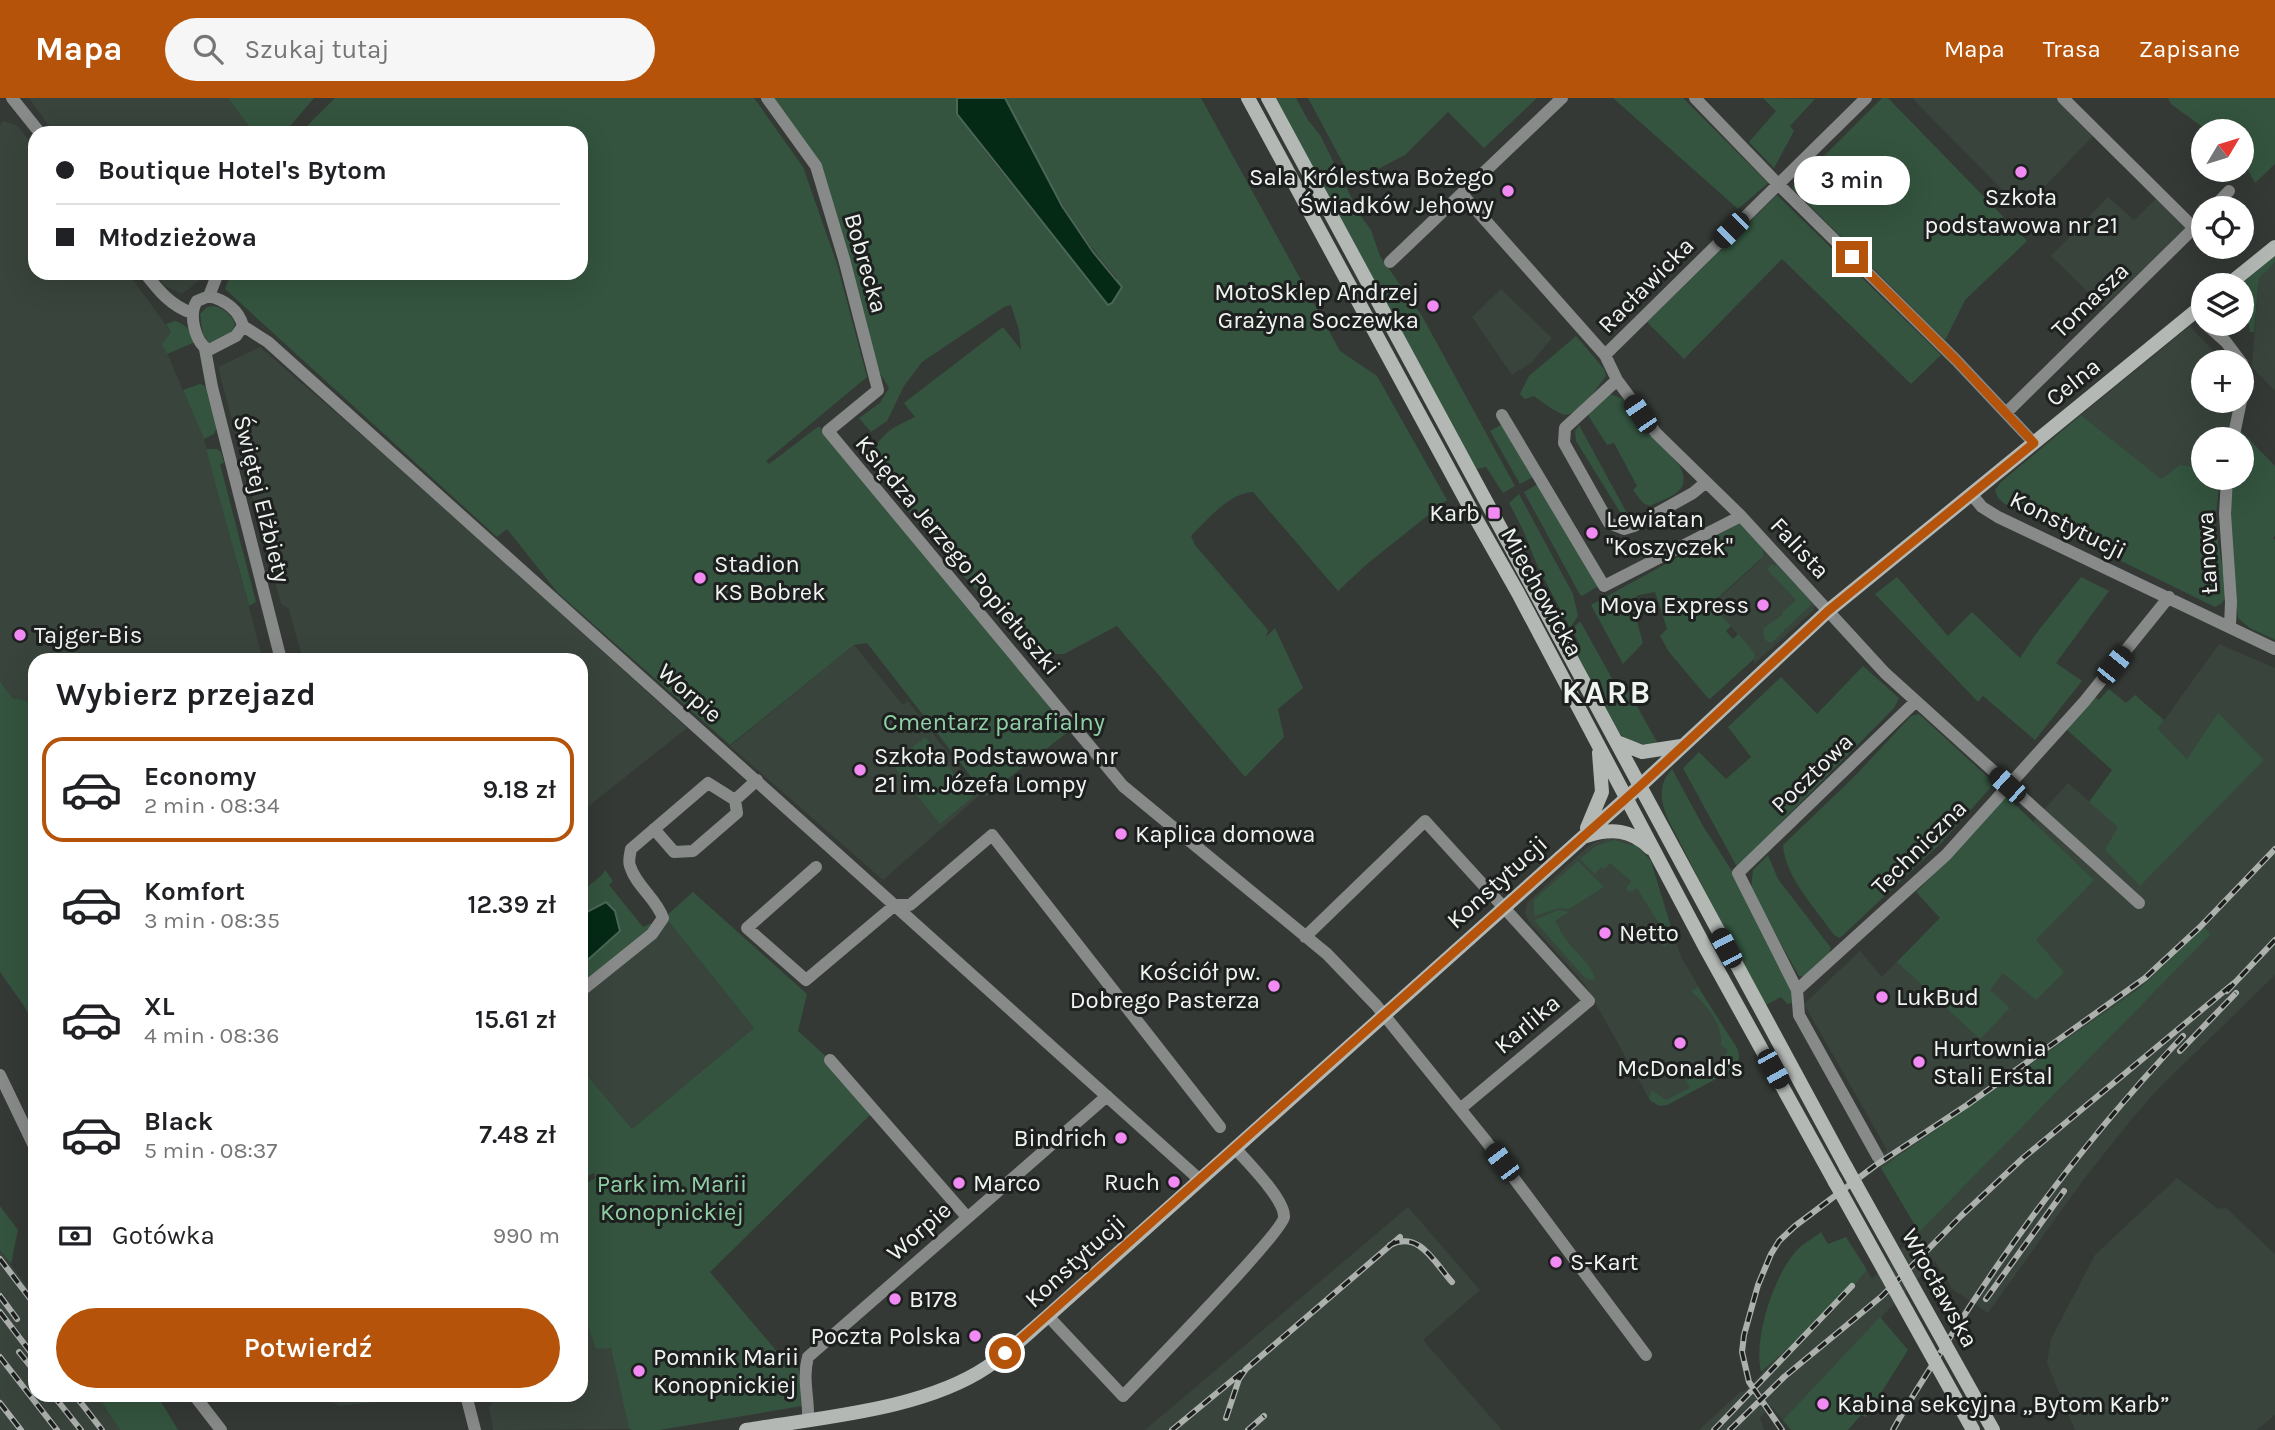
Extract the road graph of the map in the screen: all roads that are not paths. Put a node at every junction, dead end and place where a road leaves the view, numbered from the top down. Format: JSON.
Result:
{"nodes":[{"id":1,"x":12,"y":98,"type":"edge"},
{"id":2,"x":767,"y":98,"type":"edge"},
{"id":3,"x":1248,"y":98,"type":"edge"},
{"id":4,"x":1268,"y":98,"type":"edge"},
{"id":5,"x":1562,"y":98,"type":"edge"},
{"id":6,"x":1695,"y":98,"type":"edge"},
{"id":7,"x":1866,"y":98,"type":"edge"},
{"id":8,"x":2063,"y":98,"type":"edge"},
{"id":9,"x":34,"y":126,"type":"edge"},
{"id":10,"x":1778,"y":184,"type":"junction"},
{"id":11,"x":2229,"y":191,"type":"dead end"},
{"id":12,"x":1462,"y":194,"type":"junction"},
{"id":13,"x":2224,"y":196,"type":"edge"},
{"id":14,"x":2191,"y":217,"type":"edge"},
{"id":15,"x":2191,"y":232,"type":"edge"},
{"id":16,"x":2275,"y":247,"type":"edge"},
{"id":17,"x":1390,"y":262,"type":"dead end"},
{"id":18,"x":2243,"y":273,"type":"edge"},
{"id":19,"x":151,"y":280,"type":"edge"},
{"id":20,"x":215,"y":280,"type":"edge"},
{"id":21,"x":209,"y":296,"type":"junction"},
{"id":22,"x":192,"y":313,"type":"junction"},
{"id":23,"x":2191,"y":323,"type":"edge"},
{"id":24,"x":243,"y":326,"type":"junction"},
{"id":25,"x":2221,"y":336,"type":"edge"},
{"id":26,"x":205,"y":349,"type":"junction"},
{"id":27,"x":2232,"y":350,"type":"edge"},
{"id":28,"x":1605,"y":355,"type":"junction"},
{"id":29,"x":1617,"y":380,"type":"junction"},
{"id":30,"x":2007,"y":412,"type":"junction"},
{"id":31,"x":1502,"y":415,"type":"dead end"},
{"id":32,"x":828,"y":432,"type":"joint"},
{"id":33,"x":2034,"y":443,"type":"junction"},
{"id":34,"x":1705,"y":483,"type":"junction"},
{"id":35,"x":2226,"y":490,"type":"edge"},
{"id":36,"x":1971,"y":494,"type":"junction"},
{"id":37,"x":1741,"y":516,"type":"junction"},
{"id":38,"x":2169,"y":597,"type":"junction"},
{"id":39,"x":1828,"y":611,"type":"junction"},
{"id":40,"x":2230,"y":626,"type":"junction"},
{"id":41,"x":2275,"y":649,"type":"edge"},
{"id":42,"x":279,"y":653,"type":"edge"},
{"id":43,"x":1915,"y":702,"type":"junction"},
{"id":44,"x":1617,"y":742,"type":"junction"},
{"id":45,"x":1599,"y":746,"type":"junction"},
{"id":46,"x":1681,"y":746,"type":"junction"},
{"id":47,"x":757,"y":780,"type":"junction"},
{"id":48,"x":2007,"y":785,"type":"junction"},
{"id":49,"x":1640,"y":786,"type":"junction"},
{"id":50,"x":1626,"y":798,"type":"junction"},
{"id":51,"x":735,"y":800,"type":"junction"},
{"id":52,"x":654,"y":830,"type":"junction"},
{"id":53,"x":1581,"y":838,"type":"junction"},
{"id":54,"x":1658,"y":858,"type":"junction"},
{"id":55,"x":816,"y":867,"type":"dead end"},
{"id":56,"x":2139,"y":903,"type":"dead end"},
{"id":57,"x":895,"y":905,"type":"junction"},
{"id":58,"x":1504,"y":906,"type":"junction"},
{"id":59,"x":1305,"y":937,"type":"junction"},
{"id":60,"x":588,"y":985,"type":"edge"},
{"id":61,"x":1797,"y":990,"type":"junction"},
{"id":62,"x":1384,"y":1014,"type":"junction"},
{"id":63,"x":830,"y":1060,"type":"dead end"},
{"id":64,"x":0,"y":1075,"type":"edge"},
{"id":65,"x":1107,"y":1096,"type":"junction"},
{"id":66,"x":1460,"y":1108,"type":"junction"},
{"id":67,"x":1220,"y":1127,"type":"dead end"},
{"id":68,"x":28,"y":1133,"type":"edge"},
{"id":69,"x":1235,"y":1148,"type":"junction"},
{"id":70,"x":1878,"y":1157,"type":"dead end"},
{"id":71,"x":1846,"y":1167,"type":"joint"},
{"id":72,"x":1200,"y":1180,"type":"junction"},
{"id":73,"x":1835,"y":1182,"type":"joint"},
{"id":74,"x":967,"y":1217,"type":"junction"},
{"id":75,"x":1048,"y":1316,"type":"junction"},
{"id":76,"x":1646,"y":1355,"type":"dead end"},
{"id":77,"x":199,"y":1402,"type":"edge"},
{"id":78,"x":469,"y":1402,"type":"edge"},
{"id":79,"x":808,"y":1419,"type":"junction"},
{"id":80,"x":221,"y":1430,"type":"edge"},
{"id":81,"x":475,"y":1430,"type":"edge"},
{"id":82,"x":746,"y":1430,"type":"edge"},
{"id":83,"x":1973,"y":1430,"type":"edge"},
{"id":84,"x":1993,"y":1430,"type":"edge"}],
"edges":[{"from":1,"to":9,"type":"street"},
{"from":2,"to":32,"type":"street","name":"Bobrecka"},
{"from":3,"to":45,"type":"main road","name":"Miechowicka"},
{"from":4,"to":44,"type":"main road","name":"Miechowicka"},
{"from":5,"to":12,"type":"street"},
{"from":6,"to":10,"type":"street"},
{"from":7,"to":10,"type":"street","name":"Racławicka"},
{"from":8,"to":14,"type":"street"},
{"from":10,"to":28,"type":"street","name":"Racławicka"},
{"from":10,"to":30,"type":"street"},
{"from":11,"to":13,"type":"street"},
{"from":12,"to":17,"type":"street"},
{"from":12,"to":28,"type":"street","name":"Falista"},
{"from":15,"to":30,"type":"street","name":"Tomasza"},
{"from":16,"to":18,"type":"main road"},
{"from":19,"to":22,"type":"street"},
{"from":20,"to":21,"type":"street"},
{"from":21,"to":22,"type":"street"},
{"from":21,"to":24,"type":"street"},
{"from":22,"to":26,"type":"street"},
{"from":23,"to":33,"type":"main road","name":"Celna"},
{"from":24,"to":26,"type":"street"},
{"from":24,"to":47,"type":"street","name":"Worpie"},
{"from":25,"to":27,"type":"street"},
{"from":26,"to":42,"type":"street","name":"Świętej Elżbiety"},
{"from":28,"to":29,"type":"street","name":"Falista"},
{"from":29,"to":34,"type":"street","name":"Falista"},
{"from":29,"to":34,"type":"street"},
{"from":30,"to":33,"type":"street"},
{"from":31,"to":37,"type":"street"},
{"from":32,"to":59,"type":"street","name":"Księdza Jerzego Popiełuszki"},
{"from":33,"to":36,"type":"main road","name":"Celna"},
{"from":34,"to":37,"type":"street","name":"Falista"},
{"from":35,"to":40,"type":"street","name":"Łanowa"},
{"from":36,"to":38,"type":"street","name":"Konstytucji"},
{"from":36,"to":39,"type":"main road","name":"Konstytucji"},
{"from":37,"to":39,"type":"street","name":"Falista"},
{"from":38,"to":40,"type":"street","name":"Konstytucji"},
{"from":38,"to":48,"type":"street","name":"Techniczna"},
{"from":39,"to":43,"type":"street","name":"Falista"},
{"from":39,"to":46,"type":"main road","name":"Konstytucji"},
{"from":40,"to":41,"type":"street","name":"Konstytucji"},
{"from":43,"to":48,"type":"street","name":"Falista"},
{"from":43,"to":61,"type":"street","name":"Pocztowa"},
{"from":44,"to":46,"type":"main road"},
{"from":44,"to":49,"type":"main road","name":"Miechowicka"},
{"from":45,"to":50,"type":"main road","name":"Miechowicka"},
{"from":45,"to":53,"type":"main road"},
{"from":46,"to":49,"type":"main road","name":"Konstytucji"},
{"from":47,"to":51,"type":"street"},
{"from":47,"to":57,"type":"street","name":"Worpie"},
{"from":48,"to":56,"type":"street","name":"Falista"},
{"from":48,"to":61,"type":"street","name":"Techniczna"},
{"from":49,"to":50,"type":"main road","name":"Konstytucji"},
{"from":49,"to":71,"type":"main road","name":"Miechowicka"},
{"from":50,"to":53,"type":"main road","name":"Konstytucji"},
{"from":50,"to":54,"type":"main road","name":"Miechowicka"},
{"from":51,"to":52,"type":"street"},
{"from":51,"to":52,"type":"street"},
{"from":52,"to":60,"type":"street"},
{"from":53,"to":54,"type":"main road"},
{"from":53,"to":58,"type":"main road","name":"Konstytucji"},
{"from":54,"to":73,"type":"main road","name":"Miechowicka"},
{"from":55,"to":57,"type":"street"},
{"from":57,"to":65,"type":"street","name":"Worpie"},
{"from":57,"to":67,"type":"street"},
{"from":58,"to":59,"type":"street","name":"Karlika"},
{"from":58,"to":62,"type":"main road","name":"Konstytucji"},
{"from":58,"to":66,"type":"street","name":"Karlika"},
{"from":59,"to":62,"type":"street","name":"Księdza Jerzego Popiełuszki"},
{"from":61,"to":70,"type":"street"},
{"from":62,"to":66,"type":"street","name":"Księdza Jerzego Popiełuszki"},
{"from":62,"to":69,"type":"main road","name":"Konstytucji"},
{"from":63,"to":74,"type":"street"},
{"from":64,"to":68,"type":"street"},
{"from":65,"to":72,"type":"street","name":"Worpie"},
{"from":65,"to":74,"type":"street","name":"Worpie"},
{"from":66,"to":76,"type":"street","name":"Księdza Jerzego Popiełuszki"},
{"from":69,"to":72,"type":"main road","name":"Konstytucji"},
{"from":69,"to":75,"type":"street"},
{"from":71,"to":84,"type":"main road","name":"Wrocławska","bridge":true},
{"from":72,"to":75,"type":"main road","name":"Konstytucji"},
{"from":73,"to":83,"type":"main road","name":"Wrocławska","bridge":true},
{"from":74,"to":79,"type":"street","name":"Worpie"},
{"from":75,"to":79,"type":"main road","name":"Konstytucji"},
{"from":77,"to":80,"type":"street"},
{"from":78,"to":81,"type":"street"},
{"from":79,"to":82,"type":"main road","name":"Konstytucji"}]}
